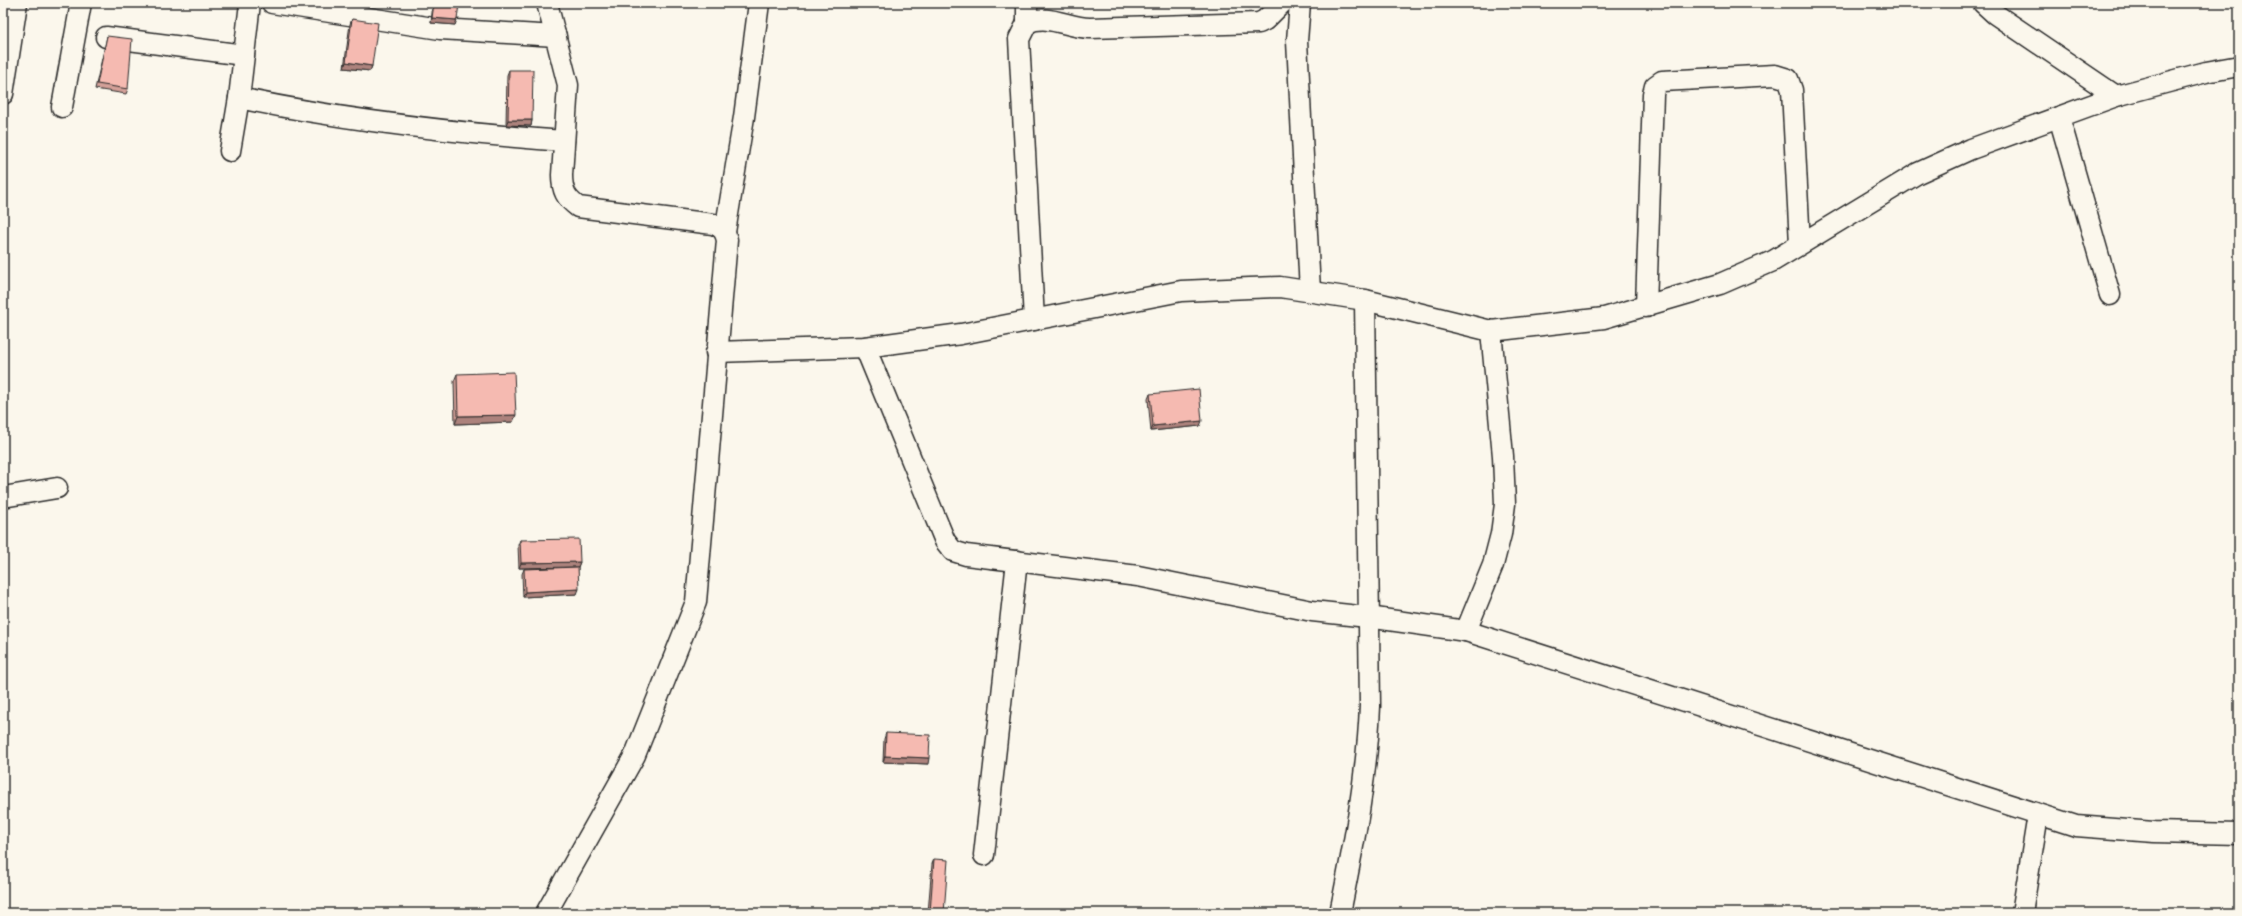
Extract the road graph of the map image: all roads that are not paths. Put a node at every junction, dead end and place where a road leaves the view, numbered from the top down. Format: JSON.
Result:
{"nodes":[{"id":1,"x":17,"y":3,"type":"edge"},
{"id":2,"x":81,"y":3,"type":"edge"},
{"id":3,"x":250,"y":3,"type":"edge"},
{"id":4,"x":272,"y":3,"type":"edge"},
{"id":5,"x":548,"y":3,"type":"edge"},
{"id":6,"x":759,"y":3,"type":"edge"},
{"id":7,"x":1027,"y":3,"type":"edge"},
{"id":8,"x":1282,"y":3,"type":"edge"},
{"id":9,"x":1300,"y":3,"type":"edge"},
{"id":10,"x":1983,"y":3,"type":"edge"},
{"id":11,"x":1027,"y":23,"type":"junction"},
{"id":12,"x":556,"y":36,"type":"junction"},
{"id":13,"x":106,"y":37,"type":"edge"},
{"id":14,"x":244,"y":55,"type":"junction"},
{"id":15,"x":2239,"y":66,"type":"edge"},
{"id":16,"x":3,"y":94,"type":"edge"},
{"id":17,"x":2116,"y":96,"type":"junction"},
{"id":18,"x":239,"y":98,"type":"junction"},
{"id":19,"x":62,"y":107,"type":"dead end"},
{"id":20,"x":2058,"y":117,"type":"junction"},
{"id":21,"x":564,"y":142,"type":"junction"},
{"id":22,"x":230,"y":151,"type":"dead end"},
{"id":23,"x":725,"y":232,"type":"junction"},
{"id":24,"x":1800,"y":244,"type":"junction"},
{"id":25,"x":1310,"y":291,"type":"junction"},
{"id":26,"x":2110,"y":296,"type":"dead end"},
{"id":27,"x":1365,"y":300,"type":"junction"},
{"id":28,"x":1646,"y":307,"type":"junction"},
{"id":29,"x":1034,"y":320,"type":"junction"},
{"id":30,"x":1491,"y":331,"type":"junction"},
{"id":31,"x":865,"y":346,"type":"junction"},
{"id":32,"x":716,"y":352,"type":"junction"},
{"id":33,"x":57,"y":488,"type":"dead end"},
{"id":34,"x":3,"y":497,"type":"edge"},
{"id":35,"x":1017,"y":561,"type":"junction"},
{"id":36,"x":1368,"y":617,"type":"junction"},
{"id":37,"x":1466,"y":631,"type":"junction"},
{"id":38,"x":2038,"y":815,"type":"junction"},
{"id":39,"x":2239,"y":834,"type":"edge"},
{"id":40,"x":984,"y":855,"type":"dead end"},
{"id":41,"x":546,"y":913,"type":"edge"},
{"id":42,"x":1340,"y":913,"type":"edge"},
{"id":43,"x":2022,"y":913,"type":"edge"}],
"edges":[{"from":1,"to":16,"type":"street"},
{"from":2,"to":19,"type":"street"},
{"from":3,"to":14,"type":"street"},
{"from":4,"to":12,"type":"street"},
{"from":5,"to":12,"type":"street"},
{"from":6,"to":23,"type":"street"},
{"from":7,"to":11,"type":"street"},
{"from":8,"to":11,"type":"street"},
{"from":9,"to":25,"type":"street"},
{"from":10,"to":17,"type":"street"},
{"from":11,"to":29,"type":"street"},
{"from":12,"to":21,"type":"street"},
{"from":13,"to":14,"type":"street"},
{"from":14,"to":18,"type":"street"},
{"from":15,"to":17,"type":"street"},
{"from":17,"to":20,"type":"street"},
{"from":18,"to":21,"type":"street"},
{"from":18,"to":22,"type":"street"},
{"from":20,"to":24,"type":"street"},
{"from":20,"to":26,"type":"street"},
{"from":21,"to":23,"type":"street"},
{"from":23,"to":32,"type":"street"},
{"from":24,"to":28,"type":"street"},
{"from":24,"to":28,"type":"street"},
{"from":25,"to":27,"type":"street"},
{"from":25,"to":29,"type":"street"},
{"from":27,"to":30,"type":"street"},
{"from":27,"to":36,"type":"street"},
{"from":28,"to":30,"type":"street"},
{"from":29,"to":31,"type":"street"},
{"from":30,"to":37,"type":"street"},
{"from":31,"to":32,"type":"street"},
{"from":31,"to":35,"type":"street"},
{"from":32,"to":41,"type":"street"},
{"from":33,"to":34,"type":"street"},
{"from":35,"to":36,"type":"street"},
{"from":35,"to":40,"type":"street"},
{"from":36,"to":37,"type":"street"},
{"from":36,"to":42,"type":"street"},
{"from":37,"to":38,"type":"street"},
{"from":38,"to":39,"type":"street"},
{"from":38,"to":43,"type":"street"}]}
